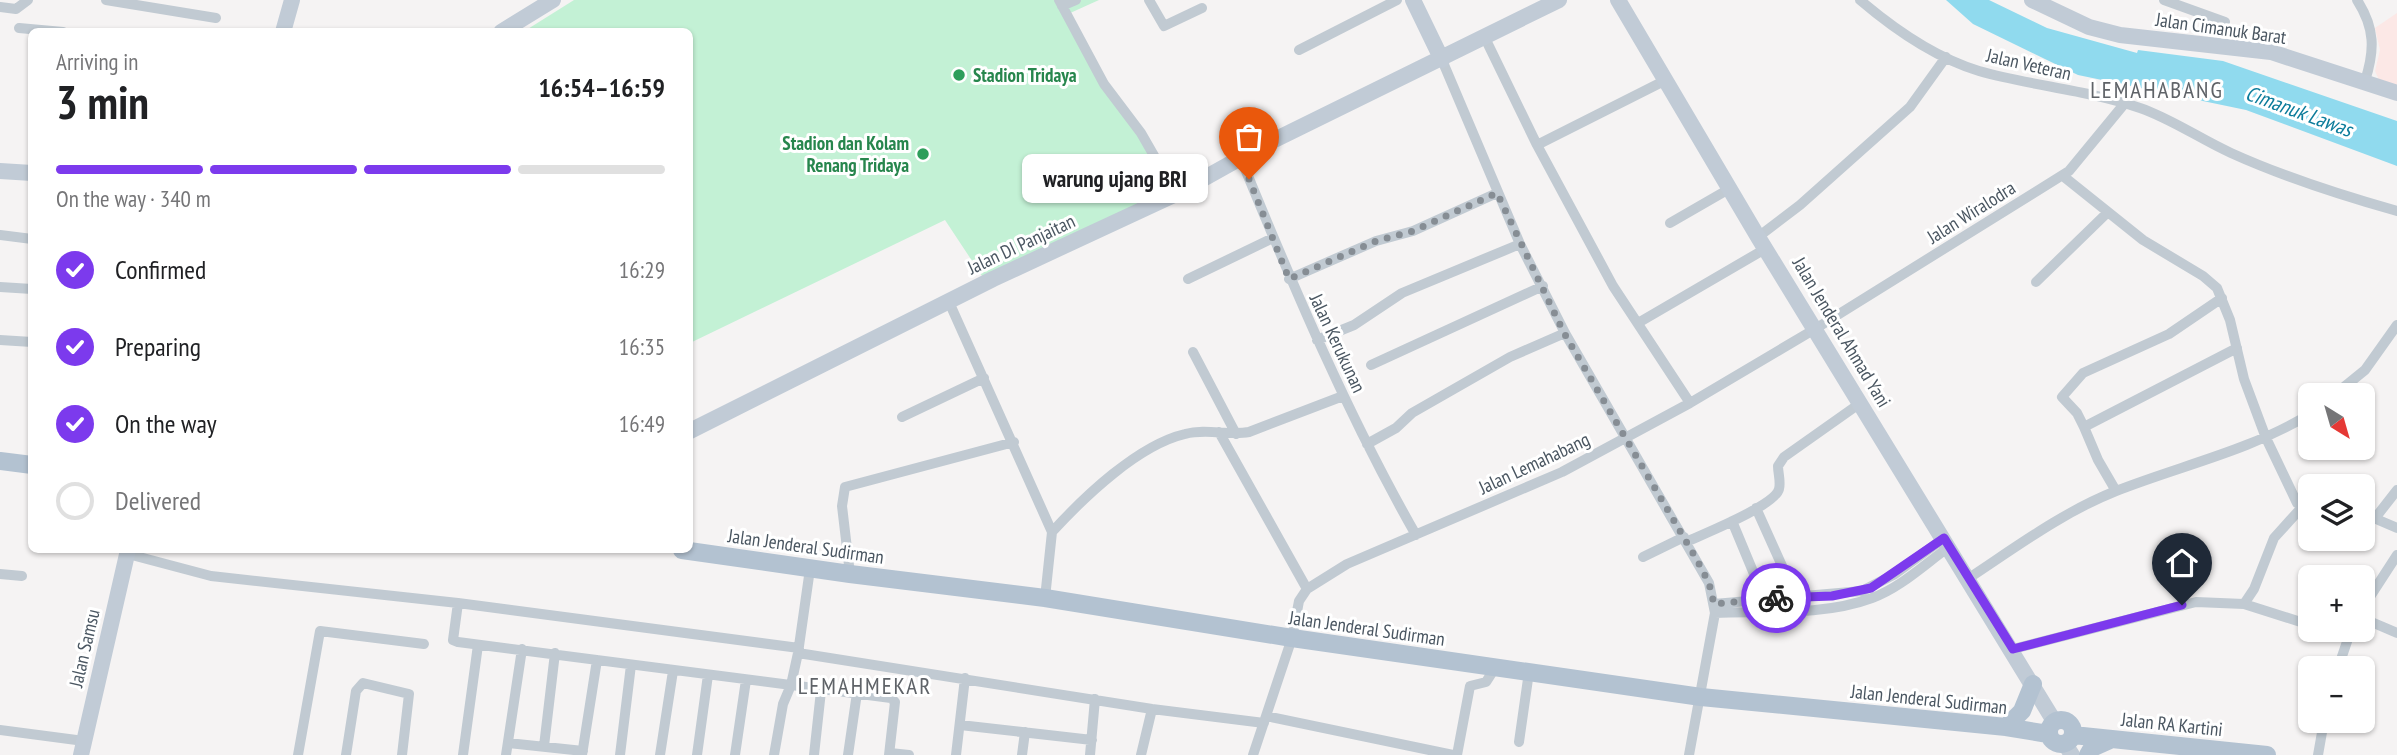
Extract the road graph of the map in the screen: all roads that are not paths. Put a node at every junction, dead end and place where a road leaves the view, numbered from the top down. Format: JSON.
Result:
{"nodes":[{"id":1,"x":28,"y":0,"type":"edge"},
{"id":2,"x":106,"y":0,"type":"edge"},
{"id":3,"x":292,"y":0,"type":"edge"},
{"id":4,"x":553,"y":0,"type":"edge"},
{"id":5,"x":1076,"y":0,"type":"edge"},
{"id":6,"x":1149,"y":0,"type":"edge"},
{"id":7,"x":1397,"y":0,"type":"edge"},
{"id":8,"x":1413,"y":0,"type":"edge"},
{"id":9,"x":1559,"y":0,"type":"edge"},
{"id":10,"x":1618,"y":0,"type":"edge"},
{"id":11,"x":1860,"y":0,"type":"edge"},
{"id":12,"x":2032,"y":0,"type":"edge"},
{"id":13,"x":2164,"y":0,"type":"edge"},
{"id":14,"x":2357,"y":0,"type":"edge"},
{"id":15,"x":157,"y":3,"type":"edge"},
{"id":16,"x":1060,"y":3,"type":"edge"},
{"id":17,"x":2194,"y":5,"type":"edge"},
{"id":18,"x":0,"y":7,"type":"edge"},
{"id":19,"x":1202,"y":8,"type":"dead end"},
{"id":20,"x":216,"y":18,"type":"dead end"},
{"id":21,"x":2225,"y":22,"type":"dead end"},
{"id":22,"x":19,"y":28,"type":"dead end"},
{"id":23,"x":284,"y":28,"type":"edge"},
{"id":24,"x":508,"y":28,"type":"edge"},
{"id":25,"x":28,"y":29,"type":"edge"},
{"id":26,"x":1485,"y":38,"type":"junction"},
{"id":27,"x":1299,"y":50,"type":"dead end"},
{"id":28,"x":1946,"y":57,"type":"junction"},
{"id":29,"x":1442,"y":60,"type":"junction"},
{"id":30,"x":1664,"y":80,"type":"junction"},
{"id":31,"x":2365,"y":82,"type":"junction"},
{"id":32,"x":2397,"y":93,"type":"edge"},
{"id":33,"x":2125,"y":103,"type":"junction"},
{"id":34,"x":1536,"y":145,"type":"junction"},
{"id":35,"x":1241,"y":159,"type":"junction"},
{"id":36,"x":0,"y":171,"type":"edge"},
{"id":37,"x":28,"y":173,"type":"edge"},
{"id":38,"x":2063,"y":176,"type":"junction"},
{"id":39,"x":1729,"y":189,"type":"junction"},
{"id":40,"x":1497,"y":193,"type":"junction"},
{"id":41,"x":1176,"y":194,"type":"junction"},
{"id":42,"x":2397,"y":211,"type":"edge"},
{"id":43,"x":2107,"y":213,"type":"junction"},
{"id":44,"x":1670,"y":223,"type":"dead end"},
{"id":45,"x":0,"y":236,"type":"edge"},
{"id":46,"x":28,"y":239,"type":"edge"},
{"id":47,"x":1273,"y":239,"type":"junction"},
{"id":48,"x":1761,"y":243,"type":"junction"},
{"id":49,"x":1520,"y":244,"type":"junction"},
{"id":50,"x":1188,"y":279,"type":"dead end"},
{"id":51,"x":1289,"y":279,"type":"junction"},
{"id":52,"x":2036,"y":282,"type":"dead end"},
{"id":53,"x":1543,"y":286,"type":"junction"},
{"id":54,"x":0,"y":287,"type":"edge"},
{"id":55,"x":28,"y":289,"type":"edge"},
{"id":56,"x":2222,"y":298,"type":"junction"},
{"id":57,"x":949,"y":302,"type":"junction"},
{"id":58,"x":1638,"y":323,"type":"junction"},
{"id":59,"x":2397,"y":325,"type":"edge"},
{"id":60,"x":1815,"y":329,"type":"junction"},
{"id":61,"x":1564,"y":333,"type":"junction"},
{"id":62,"x":0,"y":340,"type":"edge"},
{"id":63,"x":1317,"y":340,"type":"junction"},
{"id":64,"x":28,"y":342,"type":"edge"},
{"id":65,"x":2237,"y":348,"type":"junction"},
{"id":66,"x":1193,"y":352,"type":"dead end"},
{"id":67,"x":1371,"y":365,"type":"dead end"},
{"id":68,"x":984,"y":378,"type":"junction"},
{"id":69,"x":2349,"y":383,"type":"edge"},
{"id":70,"x":1343,"y":396,"type":"junction"},
{"id":71,"x":1690,"y":403,"type":"junction"},
{"id":72,"x":1860,"y":404,"type":"junction"},
{"id":73,"x":902,"y":417,"type":"dead end"},
{"id":74,"x":2298,"y":421,"type":"edge"},
{"id":75,"x":2084,"y":427,"type":"junction"},
{"id":76,"x":693,"y":430,"type":"edge"},
{"id":77,"x":1219,"y":432,"type":"junction"},
{"id":78,"x":1236,"y":434,"type":"junction"},
{"id":79,"x":2266,"y":438,"type":"junction"},
{"id":80,"x":1625,"y":439,"type":"junction"},
{"id":81,"x":1014,"y":442,"type":"junction"},
{"id":82,"x":1367,"y":444,"type":"junction"},
{"id":83,"x":0,"y":461,"type":"edge"},
{"id":84,"x":28,"y":464,"type":"edge"},
{"id":85,"x":2397,"y":490,"type":"edge"},
{"id":86,"x":2116,"y":491,"type":"junction"},
{"id":87,"x":2298,"y":500,"type":"edge"},
{"id":88,"x":1756,"y":508,"type":"junction"},
{"id":89,"x":2298,"y":514,"type":"edge"},
{"id":90,"x":2376,"y":517,"type":"joint"},
{"id":91,"x":1732,"y":521,"type":"junction"},
{"id":92,"x":2397,"y":528,"type":"edge"},
{"id":93,"x":1052,"y":532,"type":"junction"},
{"id":94,"x":1416,"y":535,"type":"junction"},
{"id":95,"x":1685,"y":539,"type":"junction"},
{"id":96,"x":1946,"y":543,"type":"junction"},
{"id":97,"x":693,"y":552,"type":"edge"},
{"id":98,"x":128,"y":553,"type":"edge"},
{"id":99,"x":131,"y":553,"type":"edge"},
{"id":100,"x":2397,"y":555,"type":"edge"},
{"id":101,"x":1643,"y":557,"type":"dead end"},
{"id":102,"x":810,"y":569,"type":"junction"},
{"id":103,"x":0,"y":574,"type":"edge"},
{"id":104,"x":850,"y":574,"type":"junction"},
{"id":105,"x":22,"y":576,"type":"dead end"},
{"id":106,"x":1969,"y":578,"type":"junction"},
{"id":107,"x":1307,"y":589,"type":"junction"},
{"id":108,"x":2375,"y":589,"type":"edge"},
{"id":109,"x":1796,"y":597,"type":"junction"},
{"id":110,"x":1045,"y":598,"type":"junction"},
{"id":111,"x":1764,"y":598,"type":"junction"},
{"id":112,"x":458,"y":603,"type":"junction"},
{"id":113,"x":2244,"y":604,"type":"junction"},
{"id":114,"x":1714,"y":609,"type":"junction"},
{"id":115,"x":2298,"y":621,"type":"edge"},
{"id":116,"x":2375,"y":624,"type":"edge"},
{"id":117,"x":2397,"y":633,"type":"edge"},
{"id":118,"x":1292,"y":638,"type":"junction"},
{"id":119,"x":424,"y":644,"type":"dead end"},
{"id":120,"x":478,"y":645,"type":"junction"},
{"id":121,"x":522,"y":649,"type":"junction"},
{"id":122,"x":2013,"y":649,"type":"junction"},
{"id":123,"x":798,"y":651,"type":"junction"},
{"id":124,"x":555,"y":653,"type":"junction"},
{"id":125,"x":597,"y":660,"type":"junction"},
{"id":126,"x":631,"y":665,"type":"junction"},
{"id":127,"x":1495,"y":668,"type":"junction"},
{"id":128,"x":673,"y":671,"type":"junction"},
{"id":129,"x":1529,"y":672,"type":"junction"},
{"id":130,"x":708,"y":675,"type":"junction"},
{"id":131,"x":965,"y":678,"type":"junction"},
{"id":132,"x":746,"y":680,"type":"junction"},
{"id":133,"x":2033,"y":684,"type":"junction"},
{"id":134,"x":791,"y":685,"type":"junction"},
{"id":135,"x":821,"y":691,"type":"junction"},
{"id":136,"x":857,"y":693,"type":"junction"},
{"id":137,"x":1701,"y":697,"type":"junction"},
{"id":138,"x":1095,"y":699,"type":"junction"},
{"id":139,"x":1152,"y":709,"type":"junction"},
{"id":140,"x":1265,"y":719,"type":"junction"},
{"id":141,"x":960,"y":725,"type":"junction"},
{"id":142,"x":2006,"y":727,"type":"junction"},
{"id":143,"x":2051,"y":728,"type":"junction"},
{"id":144,"x":0,"y":730,"type":"edge"},
{"id":145,"x":1025,"y":732,"type":"junction"},
{"id":146,"x":2322,"y":733,"type":"edge"},
{"id":147,"x":2112,"y":739,"type":"junction"},
{"id":148,"x":1092,"y":740,"type":"junction"},
{"id":149,"x":1519,"y":741,"type":"dead end"},
{"id":150,"x":508,"y":743,"type":"junction"},
{"id":151,"x":2070,"y":745,"type":"edge"},
{"id":152,"x":544,"y":746,"type":"junction"},
{"id":153,"x":82,"y":748,"type":"edge"},
{"id":154,"x":582,"y":753,"type":"edge"},
{"id":155,"x":889,"y":754,"type":"edge"},
{"id":156,"x":298,"y":755,"type":"edge"},
{"id":157,"x":346,"y":755,"type":"edge"},
{"id":158,"x":402,"y":755,"type":"edge"},
{"id":159,"x":463,"y":755,"type":"edge"},
{"id":160,"x":506,"y":755,"type":"edge"},
{"id":161,"x":620,"y":755,"type":"edge"},
{"id":162,"x":660,"y":755,"type":"edge"},
{"id":163,"x":697,"y":755,"type":"edge"},
{"id":164,"x":735,"y":755,"type":"edge"},
{"id":165,"x":774,"y":755,"type":"edge"},
{"id":166,"x":814,"y":755,"type":"edge"},
{"id":167,"x":848,"y":755,"type":"edge"},
{"id":168,"x":909,"y":755,"type":"edge"},
{"id":169,"x":956,"y":755,"type":"edge"},
{"id":170,"x":1022,"y":755,"type":"edge"},
{"id":171,"x":1090,"y":755,"type":"edge"},
{"id":172,"x":1140,"y":755,"type":"edge"},
{"id":173,"x":1254,"y":755,"type":"edge"},
{"id":174,"x":1455,"y":755,"type":"edge"},
{"id":175,"x":1689,"y":755,"type":"edge"},
{"id":176,"x":2088,"y":755,"type":"edge"},
{"id":177,"x":2267,"y":755,"type":"edge"},
{"id":178,"x":2318,"y":755,"type":"edge"}],
"edges":[{"from":1,"to":18,"type":"street"},
{"from":2,"to":15,"type":"street"},
{"from":3,"to":23,"type":"street"},
{"from":4,"to":24,"type":"street"},
{"from":5,"to":16,"type":"street"},
{"from":6,"to":19,"type":"street"},
{"from":7,"to":27,"type":"street"},
{"from":8,"to":29,"type":"street"},
{"from":9,"to":26,"type":"street","name":"Jalan DI Panjaitan"},
{"from":10,"to":30,"type":"street","name":"Jalan Jenderal Ahmad Yani"},
{"from":11,"to":28,"type":"street","name":"Jalan Veteran"},
{"from":12,"to":31,"type":"street","name":"Jalan Cimanuk Barat"},
{"from":13,"to":17,"type":"street"},
{"from":14,"to":31,"type":"street"},
{"from":15,"to":20,"type":"street"},
{"from":16,"to":41,"type":"street"},
{"from":17,"to":21,"type":"street"},
{"from":22,"to":25,"type":"street"},
{"from":26,"to":29,"type":"street","name":"Jalan DI Panjaitan"},
{"from":26,"to":34,"type":"street"},
{"from":28,"to":33,"type":"street","name":"Jalan Veteran"},
{"from":28,"to":48,"type":"street"},
{"from":29,"to":35,"type":"street","name":"Jalan DI Panjaitan"},
{"from":29,"to":40,"type":"street"},
{"from":30,"to":34,"type":"street"},
{"from":30,"to":39,"type":"street","name":"Jalan Jenderal Ahmad Yani"},
{"from":31,"to":32,"type":"street","name":"Jalan Cimanuk Barat"},
{"from":33,"to":38,"type":"street","name":"Jalan Wiralodra"},
{"from":33,"to":42,"type":"street","name":"Jalan Veteran"},
{"from":34,"to":58,"type":"street"},
{"from":35,"to":41,"type":"street","name":"Jalan DI Panjaitan"},
{"from":35,"to":47,"type":"street","name":"Jalan Kerukunan"},
{"from":36,"to":37,"type":"street"},
{"from":38,"to":43,"type":"street"},
{"from":38,"to":60,"type":"street","name":"Jalan Wiralodra"},
{"from":39,"to":44,"type":"street"},
{"from":39,"to":48,"type":"street","name":"Jalan Jenderal Ahmad Yani"},
{"from":40,"to":49,"type":"street"},
{"from":40,"to":51,"type":"street"},
{"from":41,"to":57,"type":"street","name":"Jalan DI Panjaitan"},
{"from":43,"to":52,"type":"street"},
{"from":43,"to":56,"type":"street"},
{"from":45,"to":46,"type":"street"},
{"from":47,"to":50,"type":"street"},
{"from":47,"to":51,"type":"street","name":"Jalan Kerukunan"},
{"from":48,"to":58,"type":"street"},
{"from":48,"to":60,"type":"street","name":"Jalan Jenderal Ahmad Yani"},
{"from":49,"to":53,"type":"street"},
{"from":49,"to":63,"type":"street"},
{"from":51,"to":63,"type":"street","name":"Jalan Kerukunan"},
{"from":53,"to":61,"type":"street"},
{"from":53,"to":67,"type":"street"},
{"from":54,"to":55,"type":"street"},
{"from":56,"to":65,"type":"street"},
{"from":56,"to":75,"type":"street"},
{"from":57,"to":68,"type":"street"},
{"from":57,"to":76,"type":"street","name":"Jalan DI Panjaitan"},
{"from":58,"to":71,"type":"street"},
{"from":59,"to":69,"type":"street"},
{"from":60,"to":71,"type":"street","name":"Jalan Lemahabang"},
{"from":60,"to":72,"type":"street","name":"Jalan Jenderal Ahmad Yani"},
{"from":61,"to":80,"type":"street"},
{"from":61,"to":82,"type":"street"},
{"from":62,"to":64,"type":"street"},
{"from":63,"to":70,"type":"street","name":"Jalan Kerukunan"},
{"from":65,"to":75,"type":"street"},
{"from":65,"to":79,"type":"street"},
{"from":66,"to":78,"type":"street"},
{"from":68,"to":73,"type":"street"},
{"from":68,"to":81,"type":"street"},
{"from":70,"to":78,"type":"street"},
{"from":70,"to":82,"type":"street","name":"Jalan Kerukunan"},
{"from":71,"to":80,"type":"street","name":"Jalan Lemahabang"},
{"from":72,"to":88,"type":"street"},
{"from":72,"to":96,"type":"street","name":"Jalan Jenderal Ahmad Yani"},
{"from":74,"to":79,"type":"street"},
{"from":75,"to":86,"type":"street"},
{"from":77,"to":78,"type":"street"},
{"from":77,"to":93,"type":"street"},
{"from":77,"to":107,"type":"street"},
{"from":79,"to":86,"type":"street"},
{"from":79,"to":87,"type":"street"},
{"from":80,"to":94,"type":"street","name":"Jalan Lemahabang"},
{"from":80,"to":95,"type":"street"},
{"from":81,"to":93,"type":"street"},
{"from":81,"to":104,"type":"street"},
{"from":82,"to":94,"type":"street","name":"Jalan Kerukunan"},
{"from":83,"to":84,"type":"main road"},
{"from":85,"to":90,"type":"street"},
{"from":86,"to":106,"type":"street"},
{"from":88,"to":91,"type":"street"},
{"from":88,"to":109,"type":"street"},
{"from":89,"to":113,"type":"street"},
{"from":90,"to":92,"type":"street"},
{"from":91,"to":95,"type":"street"},
{"from":91,"to":111,"type":"street"},
{"from":93,"to":110,"type":"street"},
{"from":94,"to":107,"type":"street","name":"Jalan Lemahabang"},
{"from":95,"to":101,"type":"street"},
{"from":95,"to":114,"type":"street"},
{"from":96,"to":106,"type":"street","name":"Jalan Jenderal Ahmad Yani"},
{"from":96,"to":109,"type":"street"},
{"from":96,"to":114,"type":"street"},
{"from":97,"to":102,"type":"main road","name":"Jalan Jenderal Sudirman"},
{"from":98,"to":153,"type":"street","name":"Jalan Samsu"},
{"from":99,"to":112,"type":"street"},
{"from":100,"to":108,"type":"street"},
{"from":102,"to":104,"type":"main road","name":"Jalan Jenderal Sudirman"},
{"from":102,"to":123,"type":"street"},
{"from":103,"to":105,"type":"street"},
{"from":104,"to":110,"type":"main road","name":"Jalan Jenderal Sudirman"},
{"from":106,"to":122,"type":"street","name":"Jalan Jenderal Ahmad Yani"},
{"from":107,"to":118,"type":"street"},
{"from":109,"to":111,"type":"street"},
{"from":110,"to":118,"type":"main road","name":"Jalan Jenderal Sudirman"},
{"from":111,"to":114,"type":"street"},
{"from":112,"to":120,"type":"street"},
{"from":112,"to":123,"type":"street"},
{"from":113,"to":115,"type":"street"},
{"from":113,"to":122,"type":"street"},
{"from":114,"to":137,"type":"street"},
{"from":116,"to":117,"type":"street"},
{"from":118,"to":127,"type":"main road","name":"Jalan Jenderal Sudirman"},
{"from":118,"to":140,"type":"street"},
{"from":119,"to":156,"type":"street"},
{"from":120,"to":121,"type":"street"},
{"from":120,"to":159,"type":"street"},
{"from":121,"to":124,"type":"street"},
{"from":121,"to":150,"type":"street"},
{"from":122,"to":133,"type":"street","name":"Jalan Jenderal Ahmad Yani"},
{"from":123,"to":131,"type":"street"},
{"from":123,"to":134,"type":"street"},
{"from":124,"to":125,"type":"street"},
{"from":124,"to":152,"type":"street"},
{"from":125,"to":126,"type":"street"},
{"from":125,"to":154,"type":"street"},
{"from":126,"to":128,"type":"street"},
{"from":126,"to":161,"type":"street"},
{"from":127,"to":129,"type":"main road","name":"Jalan Jenderal Sudirman"},
{"from":127,"to":174,"type":"street"},
{"from":128,"to":130,"type":"street"},
{"from":128,"to":162,"type":"street"},
{"from":129,"to":137,"type":"main road","name":"Jalan Jenderal Sudirman"},
{"from":129,"to":149,"type":"street"},
{"from":130,"to":132,"type":"street"},
{"from":130,"to":163,"type":"street"},
{"from":131,"to":138,"type":"street"},
{"from":131,"to":141,"type":"street"},
{"from":132,"to":134,"type":"street"},
{"from":132,"to":164,"type":"street"},
{"from":133,"to":142,"type":"main road"},
{"from":133,"to":143,"type":"street","name":"Jalan Jenderal Ahmad Yani"},
{"from":134,"to":135,"type":"street"},
{"from":134,"to":165,"type":"street"},
{"from":135,"to":136,"type":"street"},
{"from":135,"to":166,"type":"street"},
{"from":136,"to":155,"type":"street"},
{"from":136,"to":167,"type":"street"},
{"from":137,"to":142,"type":"main road","name":"Jalan Jenderal Sudirman"},
{"from":137,"to":175,"type":"street"},
{"from":138,"to":139,"type":"street"},
{"from":138,"to":148,"type":"street"},
{"from":139,"to":140,"type":"street"},
{"from":139,"to":172,"type":"street"},
{"from":140,"to":173,"type":"street"},
{"from":140,"to":174,"type":"street"},
{"from":141,"to":145,"type":"street"},
{"from":141,"to":169,"type":"street"},
{"from":142,"to":143,"type":"main road","name":"Jalan Jenderal Sudirman"},
{"from":143,"to":151,"type":"main road"},
{"from":144,"to":153,"type":"street"},
{"from":145,"to":148,"type":"street"},
{"from":145,"to":170,"type":"street"},
{"from":146,"to":178,"type":"street"},
{"from":147,"to":151,"type":"main road","name":"Jalan RA Kartini"},
{"from":147,"to":176,"type":"main road"},
{"from":147,"to":177,"type":"main road","name":"Jalan RA Kartini"},
{"from":148,"to":171,"type":"street"},
{"from":150,"to":152,"type":"street"},
{"from":150,"to":160,"type":"street"},
{"from":152,"to":154,"type":"street"},
{"from":155,"to":168,"type":"street"},
{"from":157,"to":158,"type":"street"}]}
